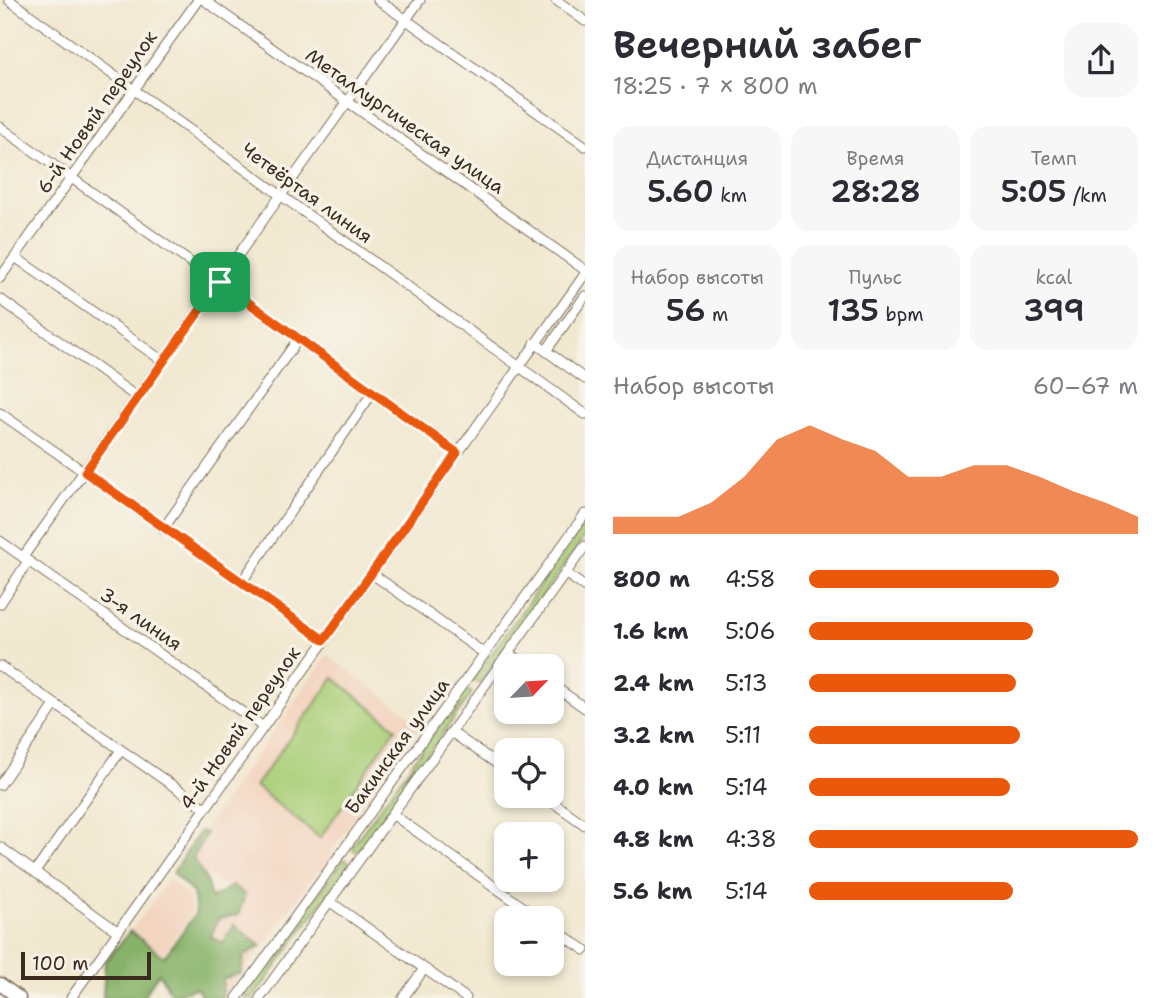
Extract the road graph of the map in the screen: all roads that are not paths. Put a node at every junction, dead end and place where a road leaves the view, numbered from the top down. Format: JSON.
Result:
{"nodes":[{"id":1,"x":9,"y":0,"type":"edge"},
{"id":2,"x":198,"y":0,"type":"edge"},
{"id":3,"x":204,"y":0,"type":"edge"},
{"id":4,"x":378,"y":0,"type":"edge"},
{"id":5,"x":420,"y":0,"type":"edge"},
{"id":6,"x":556,"y":0,"type":"edge"},
{"id":7,"x":406,"y":20,"type":"junction"},
{"id":8,"x":585,"y":21,"type":"edge"},
{"id":9,"x":135,"y":89,"type":"junction"},
{"id":10,"x":348,"y":102,"type":"junction"},
{"id":11,"x":0,"y":127,"type":"edge"},
{"id":12,"x":585,"y":146,"type":"edge"},
{"id":13,"x":72,"y":179,"type":"junction"},
{"id":14,"x":281,"y":196,"type":"junction"},
{"id":15,"x":15,"y":257,"type":"junction"},
{"id":16,"x":585,"y":272,"type":"edge"},
{"id":17,"x":0,"y":278,"type":"edge"},
{"id":18,"x":220,"y":282,"type":"junction"},
{"id":19,"x":575,"y":288,"type":"junction"},
{"id":20,"x":585,"y":296,"type":"edge"},
{"id":21,"x":0,"y":299,"type":"edge"},
{"id":22,"x":299,"y":338,"type":"junction"},
{"id":23,"x":535,"y":343,"type":"junction"},
{"id":24,"x":546,"y":351,"type":"junction"},
{"id":25,"x":163,"y":361,"type":"junction"},
{"id":26,"x":518,"y":366,"type":"junction"},
{"id":27,"x":585,"y":379,"type":"edge"},
{"id":28,"x":373,"y":392,"type":"junction"},
{"id":29,"x":138,"y":398,"type":"junction"},
{"id":30,"x":0,"y":412,"type":"edge"},
{"id":31,"x":585,"y":414,"type":"edge"},
{"id":32,"x":457,"y":453,"type":"junction"},
{"id":33,"x":85,"y":472,"type":"junction"},
{"id":34,"x":585,"y":514,"type":"edge"},
{"id":35,"x":163,"y":529,"type":"junction"},
{"id":36,"x":0,"y":541,"type":"edge"},
{"id":37,"x":585,"y":546,"type":"edge"},
{"id":38,"x":26,"y":559,"type":"junction"},
{"id":39,"x":371,"y":573,"type":"junction"},
{"id":40,"x":565,"y":573,"type":"junction"},
{"id":41,"x":241,"y":583,"type":"junction"},
{"id":42,"x":585,"y":587,"type":"edge"},
{"id":43,"x":0,"y":604,"type":"edge"},
{"id":44,"x":324,"y":640,"type":"junction"},
{"id":45,"x":508,"y":653,"type":"joint"},
{"id":46,"x":485,"y":654,"type":"junction"},
{"id":47,"x":0,"y":666,"type":"edge"},
{"id":48,"x":466,"y":680,"type":"junction"},
{"id":49,"x":481,"y":691,"type":"junction"},
{"id":50,"x":564,"y":693,"type":"edge"},
{"id":51,"x":55,"y":705,"type":"junction"},
{"id":52,"x":585,"y":708,"type":"edge"},
{"id":53,"x":262,"y":726,"type":"junction"},
{"id":54,"x":451,"y":732,"type":"junction"},
{"id":55,"x":121,"y":750,"type":"junction"},
{"id":56,"x":494,"y":762,"type":"edge"},
{"id":57,"x":0,"y":785,"type":"edge"},
{"id":58,"x":205,"y":808,"type":"junction"},
{"id":59,"x":561,"y":808,"type":"edge"},
{"id":60,"x":391,"y":814,"type":"junction"},
{"id":61,"x":585,"y":825,"type":"edge"},
{"id":62,"x":0,"y":847,"type":"edge"},
{"id":63,"x":344,"y":848,"type":"junction"},
{"id":64,"x":359,"y":859,"type":"junction"},
{"id":65,"x":35,"y":872,"type":"junction"},
{"id":66,"x":329,"y":901,"type":"junction"},
{"id":67,"x":522,"y":906,"type":"edge"},
{"id":68,"x":117,"y":931,"type":"junction"},
{"id":69,"x":564,"y":936,"type":"edge"},
{"id":70,"x":585,"y":950,"type":"edge"},
{"id":71,"x":425,"y":969,"type":"junction"},
{"id":72,"x":0,"y":984,"type":"edge"},
{"id":73,"x":19,"y":998,"type":"edge"},
{"id":74,"x":71,"y":998,"type":"edge"},
{"id":75,"x":237,"y":998,"type":"edge"},
{"id":76,"x":260,"y":998,"type":"edge"},
{"id":77,"x":403,"y":998,"type":"edge"},
{"id":78,"x":466,"y":998,"type":"edge"}],
"edges":[{"from":1,"to":9,"type":"street","name":"Четвёртая линия"},
{"from":2,"to":9,"type":"street","name":"6-й Новый переулок"},
{"from":3,"to":10,"type":"street","name":"Металлургическая улица"},
{"from":4,"to":7,"type":"street"},
{"from":5,"to":7,"type":"street"},
{"from":6,"to":8,"type":"street"},
{"from":7,"to":10,"type":"street"},
{"from":7,"to":12,"type":"street"},
{"from":9,"to":13,"type":"street","name":"6-й Новый переулок"},
{"from":9,"to":14,"type":"street","name":"Четвёртая линия"},
{"from":10,"to":14,"type":"street"},
{"from":10,"to":16,"type":"street","name":"Металлургическая улица"},
{"from":11,"to":13,"type":"street"},
{"from":13,"to":15,"type":"street","name":"6-й Новый переулок"},
{"from":13,"to":18,"type":"street"},
{"from":14,"to":18,"type":"street"},
{"from":14,"to":26,"type":"street","name":"Четвёртая линия"},
{"from":15,"to":17,"type":"street","name":"6-й Новый переулок"},
{"from":15,"to":25,"type":"street"},
{"from":16,"to":19,"type":"street","name":"4-й Новый переулок"},
{"from":18,"to":22,"type":"street"},
{"from":18,"to":25,"type":"street"},
{"from":19,"to":20,"type":"street"},
{"from":19,"to":23,"type":"street","name":"4-й Новый переулок"},
{"from":20,"to":24,"type":"street"},
{"from":21,"to":29,"type":"street"},
{"from":22,"to":28,"type":"street"},
{"from":22,"to":35,"type":"street"},
{"from":23,"to":24,"type":"street"},
{"from":23,"to":26,"type":"street","name":"4-й Новый переулок"},
{"from":24,"to":27,"type":"street"},
{"from":25,"to":29,"type":"street"},
{"from":26,"to":31,"type":"street","name":"Четвёртая линия"},
{"from":26,"to":32,"type":"street","name":"4-й Новый переулок"},
{"from":28,"to":32,"type":"street"},
{"from":28,"to":41,"type":"street"},
{"from":29,"to":33,"type":"street"},
{"from":30,"to":33,"type":"street"},
{"from":32,"to":39,"type":"street","name":"4-й Новый переулок"},
{"from":33,"to":35,"type":"street"},
{"from":33,"to":38,"type":"street"},
{"from":34,"to":46,"type":"street","name":"Бакинская улица"},
{"from":35,"to":41,"type":"street"},
{"from":36,"to":38,"type":"street","name":"3-я линия"},
{"from":37,"to":40,"type":"street","name":"Бакинская улица"},
{"from":38,"to":43,"type":"street"},
{"from":38,"to":53,"type":"street","name":"3-я линия"},
{"from":39,"to":44,"type":"street","name":"4-й Новый переулок"},
{"from":39,"to":46,"type":"street"},
{"from":40,"to":42,"type":"street"},
{"from":40,"to":45,"type":"street","name":"Бакинская улица"},
{"from":41,"to":44,"type":"street"},
{"from":44,"to":53,"type":"street","name":"4-й Новый переулок"},
{"from":45,"to":49,"type":"street","name":"Бакинская улица"},
{"from":46,"to":48,"type":"street","name":"Бакинская улица"},
{"from":47,"to":51,"type":"street"},
{"from":48,"to":49,"type":"street"},
{"from":48,"to":63,"type":"street","name":"Бакинская улица"},
{"from":49,"to":54,"type":"street","name":"Бакинская улица"},
{"from":50,"to":52,"type":"street"},
{"from":51,"to":55,"type":"street"},
{"from":51,"to":57,"type":"street"},
{"from":53,"to":58,"type":"street","name":"4-й Новый переулок"},
{"from":54,"to":56,"type":"street"},
{"from":54,"to":60,"type":"street","name":"Бакинская улица"},
{"from":55,"to":58,"type":"street"},
{"from":55,"to":65,"type":"street"},
{"from":58,"to":68,"type":"street","name":"4-й Новый переулок"},
{"from":59,"to":61,"type":"street"},
{"from":60,"to":64,"type":"street","name":"Бакинская улица"},
{"from":60,"to":67,"type":"street"},
{"from":62,"to":65,"type":"street"},
{"from":63,"to":64,"type":"street"},
{"from":63,"to":75,"type":"street","name":"Бакинская улица"},
{"from":64,"to":66,"type":"street","name":"Бакинская улица"},
{"from":65,"to":68,"type":"street"},
{"from":66,"to":71,"type":"street"},
{"from":66,"to":76,"type":"street","name":"Бакинская улица"},
{"from":68,"to":74,"type":"street","name":"4-й Новый переулок"},
{"from":69,"to":70,"type":"street"},
{"from":71,"to":77,"type":"street"},
{"from":71,"to":78,"type":"street"},
{"from":72,"to":73,"type":"main road"}]}
